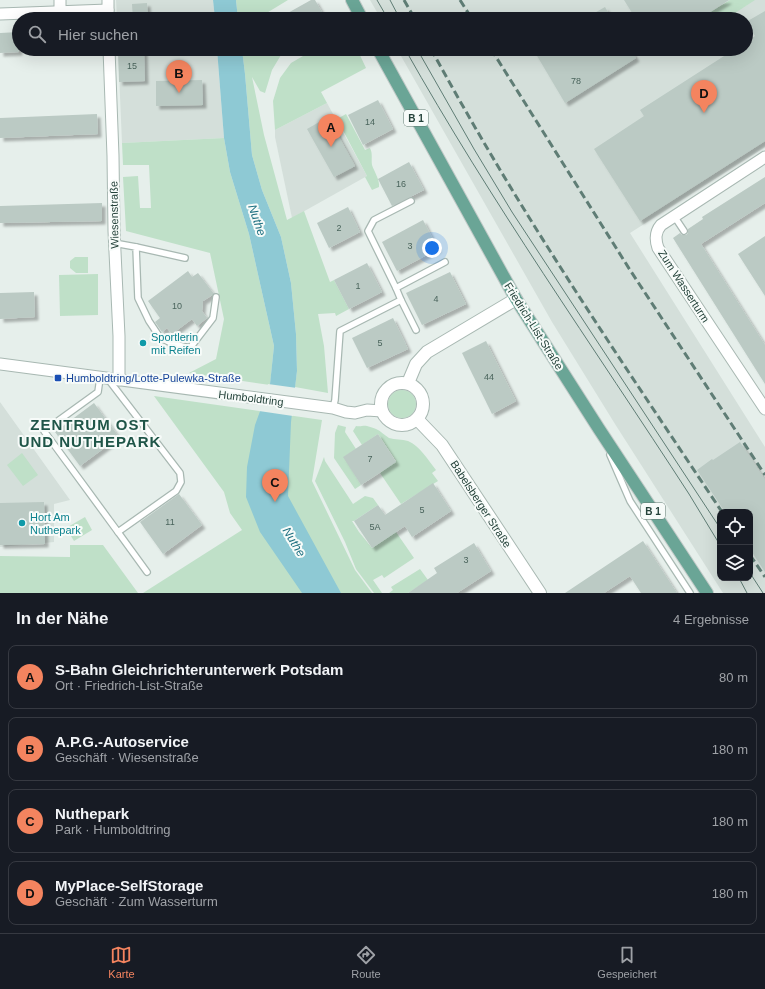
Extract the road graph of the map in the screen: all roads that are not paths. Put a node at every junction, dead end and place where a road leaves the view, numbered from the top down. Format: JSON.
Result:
{"nodes":[{"id":1,"x":60,"y":0,"type":"edge"},
{"id":2,"x":352,"y":0,"type":"edge"},
{"id":3,"x":108,"y":10,"type":"edge"},
{"id":4,"x":60,"y":12,"type":"joint"},
{"id":5,"x":358,"y":12,"type":"edge"},
{"id":6,"x":0,"y":14,"type":"edge"},
{"id":7,"x":12,"y":14,"type":"edge"},
{"id":8,"x":109,"y":56,"type":"edge"},
{"id":9,"x":382,"y":56,"type":"edge"},
{"id":10,"x":765,"y":157,"type":"edge"},
{"id":11,"x":411,"y":201,"type":"dead end"},
{"id":12,"x":674,"y":216,"type":"junction"},
{"id":13,"x":684,"y":231,"type":"dead end"},
{"id":14,"x":114,"y":243,"type":"junction"},
{"id":15,"x":136,"y":247,"type":"junction"},
{"id":16,"x":185,"y":258,"type":"dead end"},
{"id":17,"x":445,"y":262,"type":"dead end"},
{"id":18,"x":396,"y":288,"type":"junction"},
{"id":19,"x":216,"y":298,"type":"dead end"},
{"id":20,"x":516,"y":299,"type":"junction"},
{"id":21,"x":401,"y":300,"type":"junction"},
{"id":22,"x":416,"y":330,"type":"dead end"},
{"id":23,"x":0,"y":364,"type":"edge"},
{"id":24,"x":104,"y":378,"type":"junction"},
{"id":25,"x":119,"y":380,"type":"junction"},
{"id":26,"x":408,"y":383,"type":"junction"},
{"id":27,"x":333,"y":408,"type":"junction"},
{"id":28,"x":765,"y":409,"type":"edge"},
{"id":29,"x":382,"y":411,"type":"junction"},
{"id":30,"x":417,"y":420,"type":"junction"},
{"id":31,"x":599,"y":429,"type":"junction"},
{"id":32,"x":118,"y":532,"type":"junction"},
{"id":33,"x":147,"y":572,"type":"dead end"},
{"id":34,"x":540,"y":593,"type":"edge"},
{"id":35,"x":690,"y":593,"type":"edge"},
{"id":36,"x":707,"y":593,"type":"edge"}],
"edges":[{"from":1,"to":4,"type":"street"},
{"from":2,"to":5,"type":"main road"},
{"from":3,"to":4,"type":"street"},
{"from":6,"to":7,"type":"street"},
{"from":8,"to":14,"type":"street","name":"Wiesenstraße"},
{"from":9,"to":20,"type":"main road","name":"Friedrich-List-Straße","number":"B 1"},
{"from":10,"to":12,"type":"street","name":"Zum Wasserturm"},
{"from":11,"to":18,"type":"lane"},
{"from":12,"to":13,"type":"lane"},
{"from":12,"to":28,"type":"street","name":"Zum Wasserturm"},
{"from":14,"to":15,"type":"lane"},
{"from":14,"to":25,"type":"street","name":"Wiesenstraße"},
{"from":15,"to":16,"type":"lane"},
{"from":15,"to":19,"type":"lane"},
{"from":17,"to":18,"type":"lane"},
{"from":18,"to":21,"type":"lane"},
{"from":20,"to":26,"type":"street"},
{"from":20,"to":31,"type":"main road","name":"Friedrich-List-Straße","number":"B 1"},
{"from":21,"to":22,"type":"lane"},
{"from":21,"to":27,"type":"lane"},
{"from":23,"to":24,"type":"street","name":"Humboldtring"},
{"from":24,"to":25,"type":"street","name":"Humboldtring"},
{"from":24,"to":32,"type":"lane"},
{"from":24,"to":32,"type":"lane"},
{"from":25,"to":27,"type":"street","name":"Humboldtring"},
{"from":26,"to":29,"type":"street"},
{"from":26,"to":30,"type":"street"},
{"from":27,"to":29,"type":"street","name":"Humboldtring"},
{"from":29,"to":30,"type":"street"},
{"from":30,"to":34,"type":"street","name":"Babelsberger Straße"},
{"from":31,"to":35,"type":"lane"},
{"from":31,"to":36,"type":"main road","name":"Friedrich-List-Straße","number":"B 1"},
{"from":32,"to":33,"type":"lane"}]}
